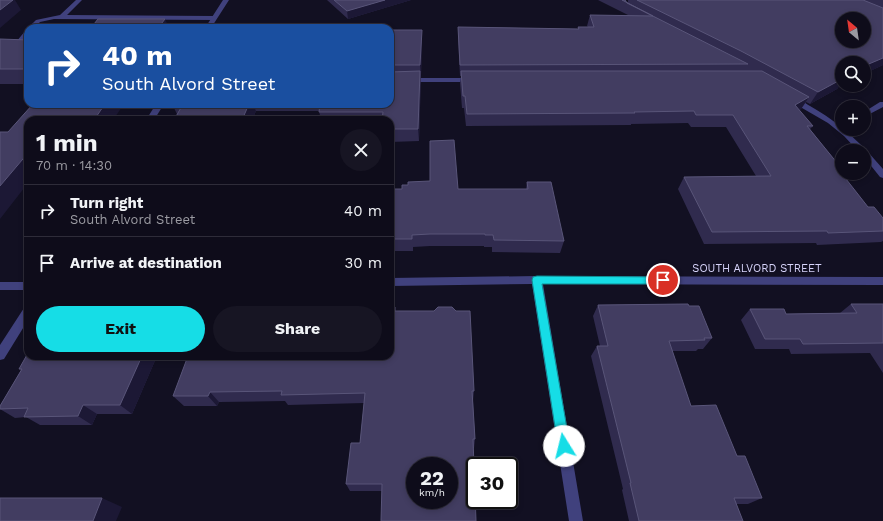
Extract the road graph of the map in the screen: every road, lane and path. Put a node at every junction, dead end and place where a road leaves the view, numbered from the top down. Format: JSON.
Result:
{"nodes":[{"id":1,"x":79,"y":0,"type":"edge"},
{"id":2,"x":226,"y":0,"type":"edge"},
{"id":3,"x":62,"y":17,"type":"junction"},
{"id":4,"x":214,"y":18,"type":"junction"},
{"id":5,"x":35,"y":24,"type":"edge"},
{"id":6,"x":210,"y":24,"type":"edge"},
{"id":7,"x":24,"y":36,"type":"edge"},
{"id":8,"x":24,"y":44,"type":"edge"},
{"id":9,"x":394,"y":80,"type":"edge"},
{"id":10,"x":485,"y":80,"type":"edge"},
{"id":11,"x":785,"y":94,"type":"edge"},
{"id":12,"x":883,"y":104,"type":"edge"},
{"id":13,"x":871,"y":111,"type":"edge"},
{"id":14,"x":835,"y":124,"type":"edge"},
{"id":15,"x":848,"y":136,"type":"edge"},
{"id":16,"x":856,"y":144,"type":"edge"},
{"id":17,"x":871,"y":161,"type":"edge"},
{"id":18,"x":883,"y":175,"type":"edge"},
{"id":19,"x":537,"y":280,"type":"junction"},
{"id":20,"x":883,"y":281,"type":"edge"},
{"id":21,"x":394,"y":282,"type":"edge"},
{"id":22,"x":0,"y":286,"type":"edge"},
{"id":23,"x":24,"y":286,"type":"edge"},
{"id":24,"x":24,"y":317,"type":"edge"},
{"id":25,"x":0,"y":355,"type":"edge"},
{"id":26,"x":576,"y":521,"type":"edge"}],
"edges":[{"from":1,"to":3,"type":"street"},
{"from":2,"to":4,"type":"street"},
{"from":3,"to":4,"type":"street"},
{"from":3,"to":5,"type":"street"},
{"from":4,"to":6,"type":"street"},
{"from":7,"to":8,"type":"street"},
{"from":9,"to":10,"type":"street"},
{"from":11,"to":14,"type":"street"},
{"from":12,"to":13,"type":"street"},
{"from":15,"to":16,"type":"street"},
{"from":17,"to":18,"type":"street"},
{"from":19,"to":20,"type":"street","name":"SOUTH ALVORD STREET"},
{"from":19,"to":21,"type":"street","name":"SOUTH ALVORD STREET"},
{"from":19,"to":26,"type":"street"},
{"from":22,"to":23,"type":"street"},
{"from":24,"to":25,"type":"street"}]}
